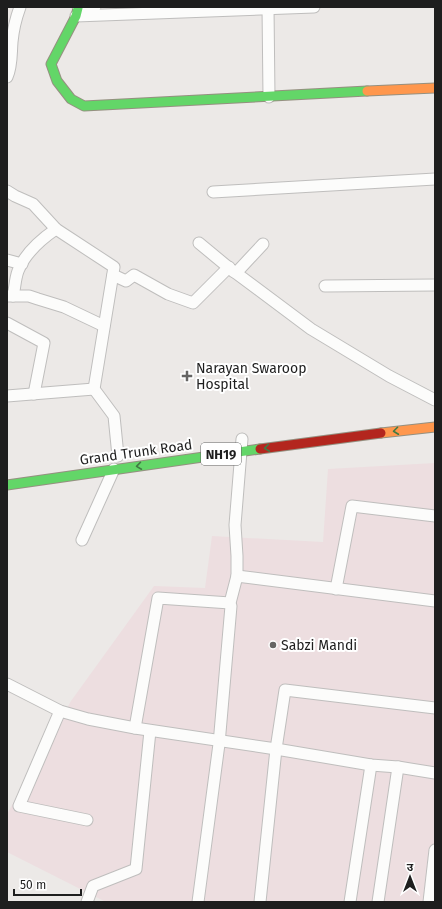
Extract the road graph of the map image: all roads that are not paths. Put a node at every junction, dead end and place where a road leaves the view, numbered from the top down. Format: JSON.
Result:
{"nodes":[{"id":1,"x":20,"y":7,"type":"edge"},
{"id":2,"x":95,"y":7,"type":"edge"},
{"id":3,"x":314,"y":7,"type":"edge"},
{"id":4,"x":268,"y":8,"type":"edge"},
{"id":5,"x":78,"y":10,"type":"edge"},
{"id":6,"x":7,"y":77,"type":"edge"},
{"id":7,"x":435,"y":88,"type":"edge"},
{"id":8,"x":269,"y":97,"type":"junction"},
{"id":9,"x":435,"y":179,"type":"edge"},
{"id":10,"x":7,"y":191,"type":"edge"},
{"id":11,"x":213,"y":192,"type":"dead end"},
{"id":12,"x":56,"y":229,"type":"junction"},
{"id":13,"x":199,"y":243,"type":"dead end"},
{"id":14,"x":264,"y":244,"type":"dead end"},
{"id":15,"x":7,"y":260,"type":"edge"},
{"id":16,"x":22,"y":264,"type":"junction"},
{"id":17,"x":233,"y":270,"type":"junction"},
{"id":18,"x":113,"y":275,"type":"junction"},
{"id":19,"x":435,"y":285,"type":"edge"},
{"id":20,"x":325,"y":286,"type":"dead end"},
{"id":21,"x":10,"y":296,"type":"edge"},
{"id":22,"x":7,"y":322,"type":"edge"},
{"id":23,"x":104,"y":326,"type":"junction"},
{"id":24,"x":94,"y":389,"type":"junction"},
{"id":25,"x":34,"y":394,"type":"junction"},
{"id":26,"x":7,"y":396,"type":"edge"},
{"id":27,"x":435,"y":400,"type":"edge"},
{"id":28,"x":435,"y":427,"type":"edge"},
{"id":29,"x":242,"y":439,"type":"dead end"},
{"id":30,"x":241,"y":452,"type":"junction"},
{"id":31,"x":118,"y":456,"type":"dead end"},
{"id":32,"x":114,"y":469,"type":"junction"},
{"id":33,"x":7,"y":485,"type":"edge"},
{"id":34,"x":435,"y":516,"type":"edge"},
{"id":35,"x":82,"y":540,"type":"dead end"},
{"id":36,"x":237,"y":576,"type":"junction"},
{"id":37,"x":336,"y":589,"type":"junction"},
{"id":38,"x":435,"y":601,"type":"edge"},
{"id":39,"x":231,"y":606,"type":"dead end"},
{"id":40,"x":7,"y":684,"type":"edge"},
{"id":41,"x":435,"y":708,"type":"edge"},
{"id":42,"x":60,"y":711,"type":"junction"},
{"id":43,"x":135,"y":728,"type":"junction"},
{"id":44,"x":150,"y":731,"type":"junction"},
{"id":45,"x":219,"y":741,"type":"junction"},
{"id":46,"x":276,"y":749,"type":"junction"},
{"id":47,"x":371,"y":765,"type":"junction"},
{"id":48,"x":398,"y":767,"type":"junction"},
{"id":49,"x":435,"y":773,"type":"edge"},
{"id":50,"x":87,"y":820,"type":"dead end"},
{"id":51,"x":435,"y":850,"type":"edge"},
{"id":52,"x":87,"y":902,"type":"edge"},
{"id":53,"x":198,"y":902,"type":"edge"},
{"id":54,"x":260,"y":902,"type":"edge"},
{"id":55,"x":350,"y":902,"type":"edge"},
{"id":56,"x":378,"y":902,"type":"edge"},
{"id":57,"x":429,"y":902,"type":"edge"}],
"edges":[{"from":1,"to":6,"type":"street"},
{"from":2,"to":5,"type":"street"},
{"from":3,"to":4,"type":"street"},
{"from":4,"to":5,"type":"street"},
{"from":4,"to":8,"type":"street"},
{"from":5,"to":8,"type":"main road"},
{"from":7,"to":8,"type":"main road"},
{"from":9,"to":11,"type":"street"},
{"from":10,"to":12,"type":"street"},
{"from":12,"to":16,"type":"street"},
{"from":12,"to":18,"type":"street"},
{"from":13,"to":17,"type":"street"},
{"from":14,"to":17,"type":"street"},
{"from":15,"to":16,"type":"street"},
{"from":16,"to":21,"type":"street"},
{"from":17,"to":18,"type":"street"},
{"from":17,"to":27,"type":"street"},
{"from":18,"to":23,"type":"street"},
{"from":19,"to":20,"type":"street"},
{"from":21,"to":23,"type":"street"},
{"from":22,"to":25,"type":"street"},
{"from":23,"to":24,"type":"street"},
{"from":24,"to":25,"type":"street"},
{"from":24,"to":31,"type":"street"},
{"from":25,"to":26,"type":"street"},
{"from":28,"to":30,"type":"main road","name":"Grand Trunk Road","number":"NH19","one_way":true},
{"from":29,"to":30,"type":"street"},
{"from":30,"to":32,"type":"main road","name":"Grand Trunk Road","number":"NH19","one_way":true},
{"from":30,"to":36,"type":"street"},
{"from":32,"to":33,"type":"main road","name":"Grand Trunk Road","number":"NH19"},
{"from":32,"to":35,"type":"street"},
{"from":34,"to":37,"type":"street"},
{"from":36,"to":37,"type":"street"},
{"from":36,"to":43,"type":"street"},
{"from":37,"to":38,"type":"street"},
{"from":39,"to":45,"type":"street"},
{"from":40,"to":42,"type":"street"},
{"from":41,"to":46,"type":"street"},
{"from":42,"to":43,"type":"street"},
{"from":42,"to":50,"type":"street"},
{"from":43,"to":44,"type":"street"},
{"from":44,"to":45,"type":"street"},
{"from":44,"to":52,"type":"street"},
{"from":45,"to":46,"type":"street"},
{"from":45,"to":53,"type":"street"},
{"from":46,"to":47,"type":"street"},
{"from":46,"to":54,"type":"street"},
{"from":47,"to":48,"type":"street"},
{"from":47,"to":55,"type":"street"},
{"from":48,"to":49,"type":"street"},
{"from":48,"to":56,"type":"street"},
{"from":51,"to":57,"type":"street"}]}
